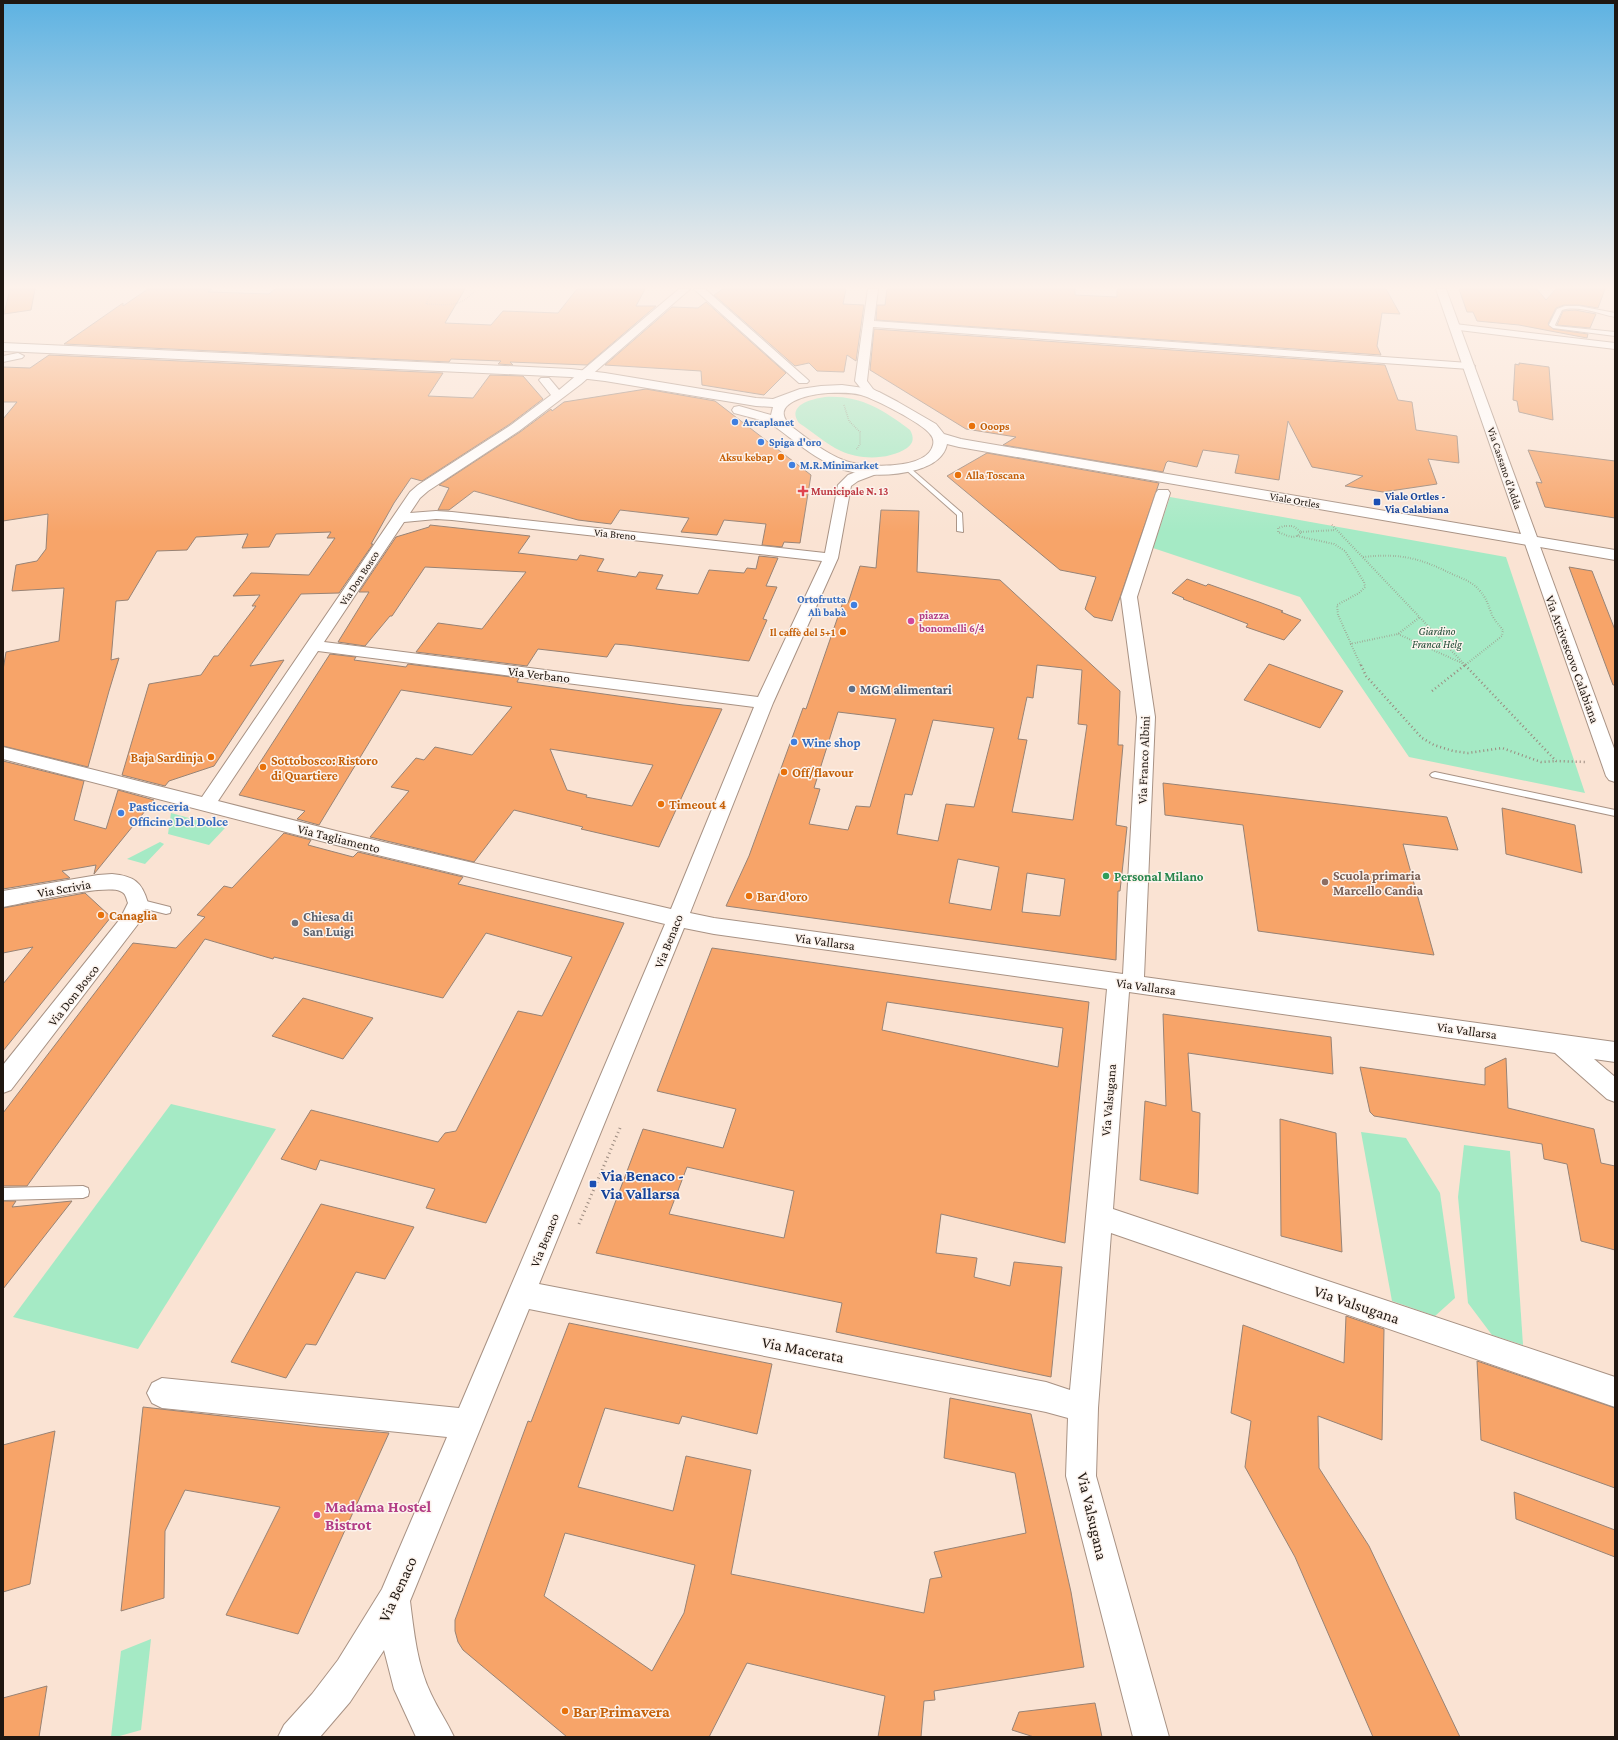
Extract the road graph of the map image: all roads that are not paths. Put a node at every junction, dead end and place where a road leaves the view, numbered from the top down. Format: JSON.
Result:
{"nodes":[{"id":1,"x":298,"y":370,"type":"edge"},
{"id":2,"x":435,"y":370,"type":"edge"},
{"id":3,"x":591,"y":370,"type":"edge"},
{"id":4,"x":791,"y":370,"type":"edge"},
{"id":5,"x":863,"y":370,"type":"edge"},
{"id":6,"x":1470,"y":370,"type":"edge"},
{"id":7,"x":582,"y":378,"type":"junction"},
{"id":8,"x":545,"y":380,"type":"junction"},
{"id":9,"x":803,"y":381,"type":"junction"},
{"id":10,"x":828,"y":389,"type":"junction"},
{"id":11,"x":557,"y":395,"type":"junction"},
{"id":12,"x":879,"y":396,"type":"junction"},
{"id":13,"x":789,"y":399,"type":"junction"},
{"id":14,"x":782,"y":426,"type":"junction"},
{"id":15,"x":939,"y":444,"type":"junction"},
{"id":16,"x":907,"y":468,"type":"junction"},
{"id":17,"x":874,"y":470,"type":"junction"},
{"id":18,"x":1163,"y":493,"type":"dead end"},
{"id":19,"x":399,"y":518,"type":"junction"},
{"id":20,"x":961,"y":531,"type":"dead end"},
{"id":21,"x":1531,"y":541,"type":"junction"},
{"id":22,"x":1615,"y":555,"type":"edge"},
{"id":23,"x":831,"y":558,"type":"junction"},
{"id":24,"x":314,"y":646,"type":"junction"},
{"id":25,"x":764,"y":703,"type":"junction"},
{"id":26,"x":3,"y":753,"type":"edge"},
{"id":27,"x":1613,"y":770,"type":"edge"},
{"id":28,"x":1435,"y":775,"type":"dead end"},
{"id":29,"x":206,"y":805,"type":"junction"},
{"id":30,"x":1615,"y":813,"type":"edge"},
{"id":31,"x":3,"y":899,"type":"edge"},
{"id":32,"x":138,"y":903,"type":"junction"},
{"id":33,"x":166,"y":910,"type":"dead end"},
{"id":34,"x":677,"y":919,"type":"junction"},
{"id":35,"x":1126,"y":983,"type":"junction"},
{"id":36,"x":1562,"y":1045,"type":"junction"},
{"id":37,"x":1615,"y":1052,"type":"edge"},
{"id":38,"x":3,"y":1083,"type":"edge"},
{"id":39,"x":1615,"y":1092,"type":"edge"},
{"id":40,"x":83,"y":1192,"type":"dead end"},
{"id":41,"x":3,"y":1194,"type":"edge"},
{"id":42,"x":1098,"y":1218,"type":"junction"},
{"id":43,"x":522,"y":1294,"type":"junction"},
{"id":44,"x":1615,"y":1392,"type":"edge"},
{"id":45,"x":162,"y":1393,"type":"dead end"},
{"id":46,"x":1083,"y":1408,"type":"junction"},
{"id":47,"x":467,"y":1424,"type":"junction"},
{"id":48,"x":394,"y":1601,"type":"junction"},
{"id":49,"x":296,"y":1737,"type":"edge"},
{"id":50,"x":436,"y":1737,"type":"edge"},
{"id":51,"x":1151,"y":1737,"type":"edge"}],
"edges":[{"from":1,"to":8,"type":"street"},
{"from":2,"to":7,"type":"street"},
{"from":3,"to":7,"type":"street","name":"Via Don Bosco"},
{"from":4,"to":9,"type":"street"},
{"from":5,"to":12,"type":"street"},
{"from":6,"to":21,"type":"street","name":"Via Cassano d'Adda"},
{"from":7,"to":8,"type":"street"},
{"from":7,"to":11,"type":"street","name":"Via Don Bosco"},
{"from":7,"to":13,"type":"street"},
{"from":7,"to":14,"type":"street"},
{"from":8,"to":11,"type":"street"},
{"from":9,"to":10,"type":"street"},
{"from":9,"to":13,"type":"street"},
{"from":10,"to":12,"type":"street"},
{"from":10,"to":13,"type":"street"},
{"from":11,"to":19,"type":"street","name":"Via Don Bosco"},
{"from":12,"to":15,"type":"street"},
{"from":13,"to":14,"type":"street"},
{"from":14,"to":17,"type":"street"},
{"from":15,"to":16,"type":"street"},
{"from":15,"to":21,"type":"street","name":"Viale Ortles"},
{"from":16,"to":17,"type":"street"},
{"from":16,"to":20,"type":"lane"},
{"from":17,"to":23,"type":"street","name":"Via Benaco"},
{"from":18,"to":35,"type":"street","name":"Via Franco Albini"},
{"from":19,"to":23,"type":"street","name":"Via Breno"},
{"from":19,"to":24,"type":"street","name":"Via Don Bosco"},
{"from":21,"to":22,"type":"street","name":"Viale Ortles"},
{"from":21,"to":27,"type":"street","name":"Via Arcivescovo Calabiana"},
{"from":23,"to":25,"type":"street","name":"Via Benaco"},
{"from":24,"to":25,"type":"street","name":"Via Verbano"},
{"from":24,"to":29,"type":"street","name":"Via Don Bosco"},
{"from":25,"to":34,"type":"street","name":"Via Benaco"},
{"from":26,"to":29,"type":"street","name":"Via Tagliamento"},
{"from":28,"to":30,"type":"lane"},
{"from":29,"to":34,"type":"street","name":"Via Tagliamento"},
{"from":31,"to":32,"type":"street","name":"Via Scrivia"},
{"from":32,"to":33,"type":"lane"},
{"from":32,"to":38,"type":"street","name":"Via Don Bosco"},
{"from":34,"to":35,"type":"street","name":"Via Vallarsa"},
{"from":34,"to":43,"type":"street","name":"Via Benaco"},
{"from":35,"to":36,"type":"street","name":"Via Vallarsa"},
{"from":35,"to":42,"type":"street","name":"Via Valsugana"},
{"from":36,"to":37,"type":"street","name":"Via Vallarsa"},
{"from":36,"to":39,"type":"street"},
{"from":40,"to":41,"type":"lane"},
{"from":42,"to":44,"type":"street","name":"Via Valsugana"},
{"from":42,"to":46,"type":"street","name":"Via Valsugana"},
{"from":43,"to":46,"type":"street","name":"Via Macerata"},
{"from":43,"to":47,"type":"street","name":"Via Benaco"},
{"from":45,"to":47,"type":"street"},
{"from":46,"to":51,"type":"street","name":"Via Valsugana"},
{"from":47,"to":48,"type":"street","name":"Via Benaco"},
{"from":48,"to":49,"type":"street","name":"Via Benaco"},
{"from":48,"to":50,"type":"street"}]}
